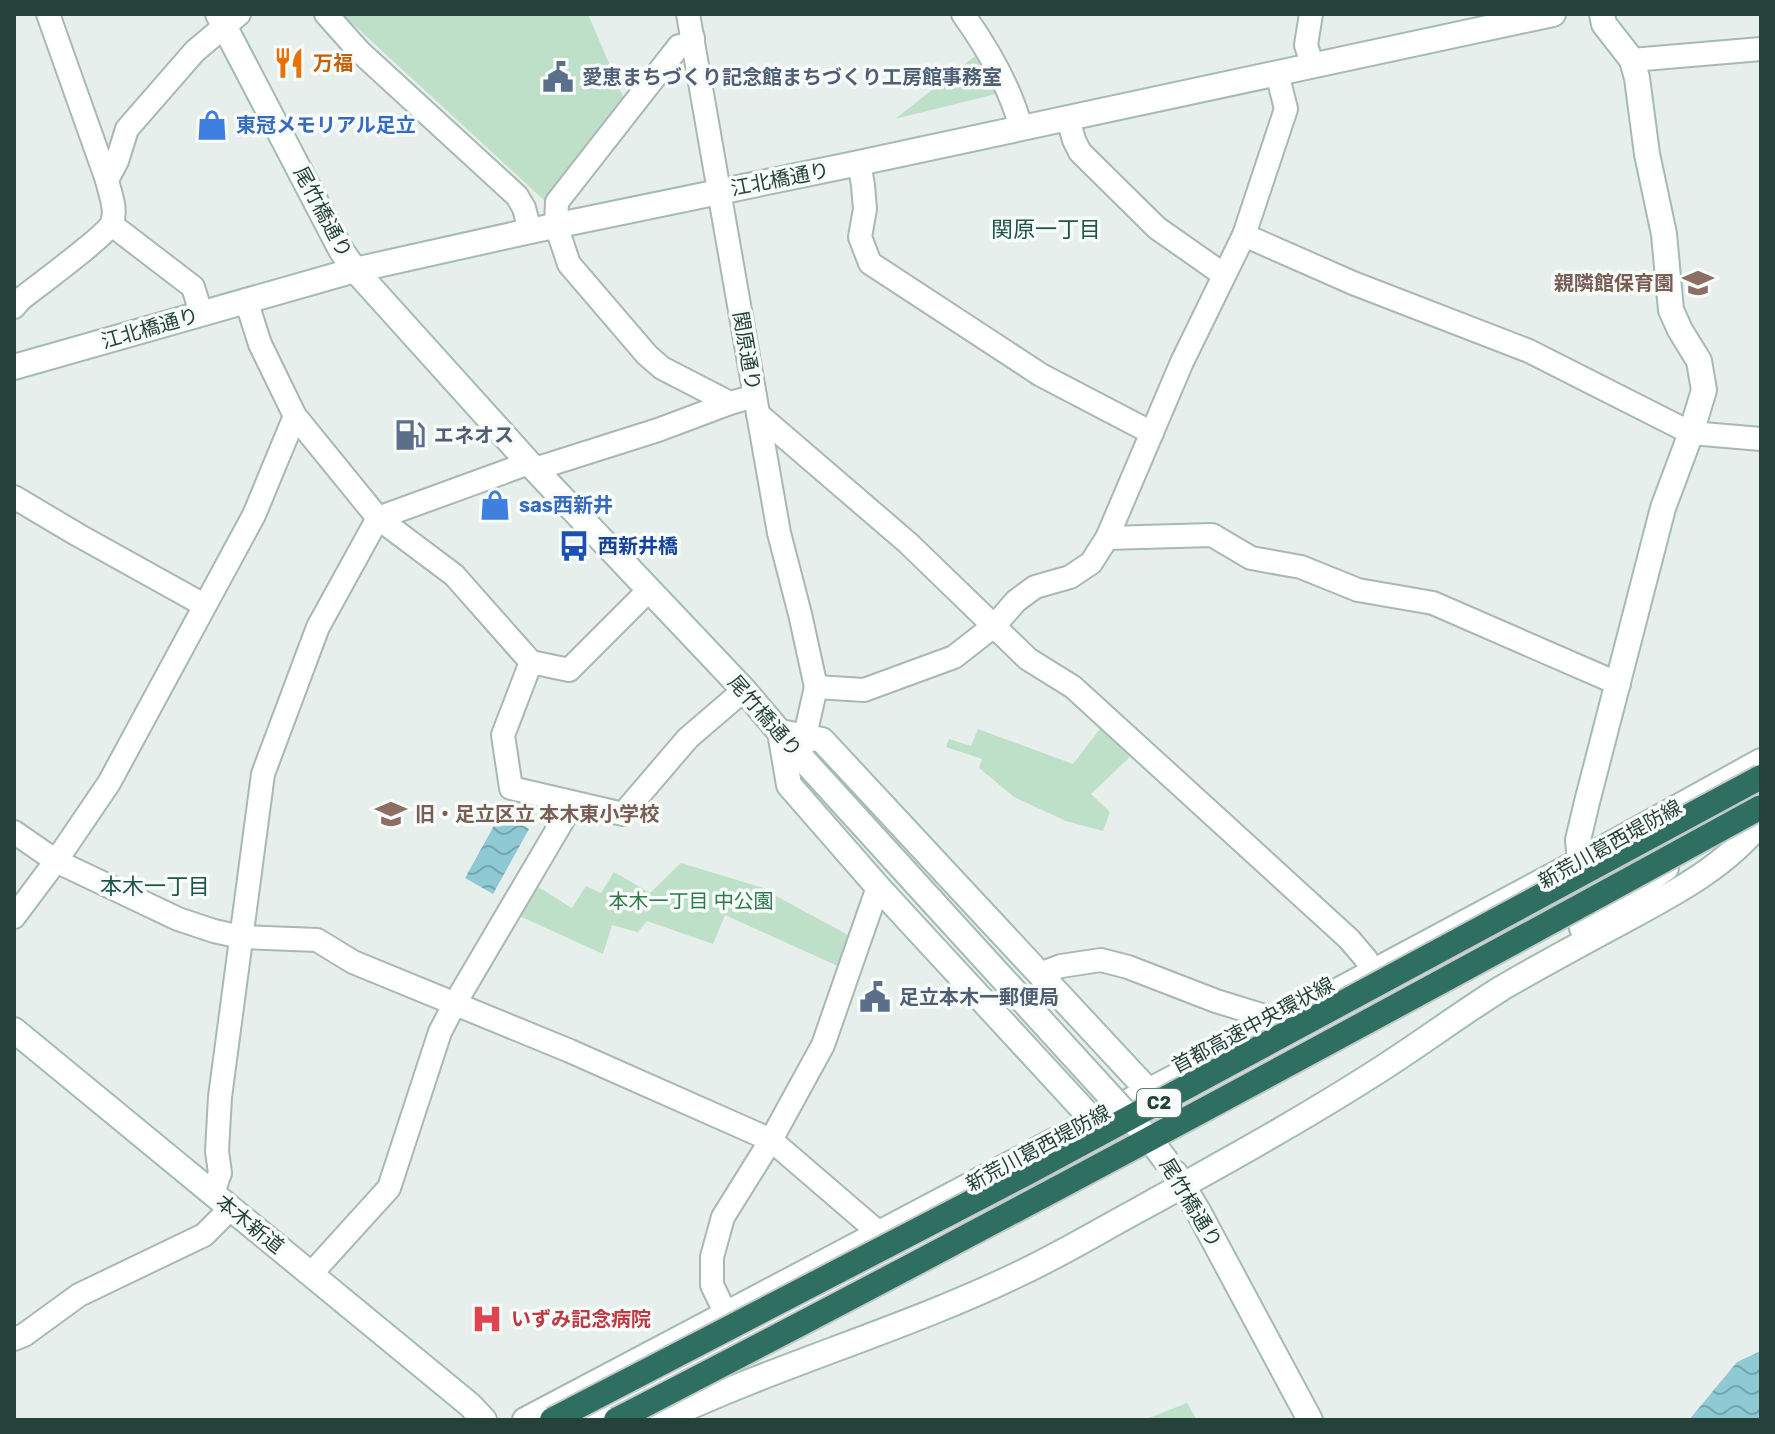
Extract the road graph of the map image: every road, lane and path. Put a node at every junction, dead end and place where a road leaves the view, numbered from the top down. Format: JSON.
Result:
{"nodes":[{"id":1,"x":326,"y":14,"type":"edge"},
{"id":2,"x":688,"y":14,"type":"edge"},
{"id":3,"x":963,"y":14,"type":"edge"},
{"id":4,"x":1311,"y":14,"type":"edge"},
{"id":5,"x":1553,"y":14,"type":"edge"},
{"id":6,"x":1602,"y":14,"type":"edge"},
{"id":7,"x":56,"y":17,"type":"edge"},
{"id":8,"x":227,"y":18,"type":"edge"},
{"id":9,"x":1509,"y":18,"type":"edge"},
{"id":10,"x":693,"y":38,"type":"junction"},
{"id":11,"x":1761,"y":49,"type":"edge"},
{"id":12,"x":1632,"y":60,"type":"junction"},
{"id":13,"x":1312,"y":64,"type":"junction"},
{"id":14,"x":1277,"y":73,"type":"junction"},
{"id":15,"x":1068,"y":118,"type":"junction"},
{"id":16,"x":1021,"y":128,"type":"junction"},
{"id":17,"x":859,"y":163,"type":"junction"},
{"id":18,"x":107,"y":180,"type":"junction"},
{"id":19,"x":719,"y":191,"type":"junction"},
{"id":20,"x":112,"y":225,"type":"junction"},
{"id":21,"x":556,"y":225,"type":"junction"},
{"id":22,"x":530,"y":231,"type":"junction"},
{"id":23,"x":1244,"y":235,"type":"junction"},
{"id":24,"x":355,"y":270,"type":"junction"},
{"id":25,"x":1224,"y":275,"type":"junction"},
{"id":26,"x":16,"y":300,"type":"edge"},
{"id":27,"x":246,"y":300,"type":"junction"},
{"id":28,"x":201,"y":313,"type":"junction"},
{"id":29,"x":14,"y":367,"type":"edge"},
{"id":30,"x":730,"y":403,"type":"junction"},
{"id":31,"x":756,"y":405,"type":"junction"},
{"id":32,"x":295,"y":416,"type":"junction"},
{"id":33,"x":1152,"y":433,"type":"junction"},
{"id":34,"x":1691,"y":433,"type":"junction"},
{"id":35,"x":1761,"y":439,"type":"edge"},
{"id":36,"x":532,"y":466,"type":"junction"},
{"id":37,"x":14,"y":497,"type":"edge"},
{"id":38,"x":378,"y":518,"type":"junction"},
{"id":39,"x":1107,"y":538,"type":"junction"},
{"id":40,"x":649,"y":590,"type":"junction"},
{"id":41,"x":204,"y":605,"type":"junction"},
{"id":42,"x":995,"y":625,"type":"junction"},
{"id":43,"x":531,"y":662,"type":"junction"},
{"id":44,"x":1619,"y":684,"type":"junction"},
{"id":45,"x":816,"y":687,"type":"junction"},
{"id":46,"x":744,"y":690,"type":"junction"},
{"id":47,"x":795,"y":742,"type":"junction"},
{"id":48,"x":1761,"y":761,"type":"edge"},
{"id":49,"x":1761,"y":777,"type":"edge"},
{"id":50,"x":1761,"y":795,"type":"edge"},
{"id":51,"x":573,"y":803,"type":"junction"},
{"id":52,"x":1761,"y":807,"type":"edge"},
{"id":53,"x":1761,"y":822,"type":"edge"},
{"id":54,"x":14,"y":832,"type":"edge"},
{"id":55,"x":56,"y":861,"type":"junction"},
{"id":56,"x":1580,"y":861,"type":"junction"},
{"id":57,"x":878,"y":887,"type":"junction"},
{"id":58,"x":14,"y":917,"type":"edge"},
{"id":59,"x":241,"y":937,"type":"junction"},
{"id":60,"x":1372,"y":971,"type":"junction"},
{"id":61,"x":1040,"y":974,"type":"junction"},
{"id":62,"x":1500,"y":990,"type":"junction"},
{"id":63,"x":454,"y":1005,"type":"junction"},
{"id":64,"x":1281,"y":1021,"type":"junction"},
{"id":65,"x":14,"y":1030,"type":"edge"},
{"id":66,"x":1148,"y":1090,"type":"junction"},
{"id":67,"x":1167,"y":1112,"type":"junction"},
{"id":68,"x":1093,"y":1119,"type":"junction"},
{"id":69,"x":771,"y":1140,"type":"junction"},
{"id":70,"x":1112,"y":1142,"type":"junction"},
{"id":71,"x":1183,"y":1185,"type":"junction"},
{"id":72,"x":222,"y":1201,"type":"junction"},
{"id":73,"x":878,"y":1232,"type":"junction"},
{"id":74,"x":311,"y":1274,"type":"junction"},
{"id":75,"x":726,"y":1314,"type":"junction"},
{"id":76,"x":14,"y":1339,"type":"edge"},
{"id":77,"x":484,"y":1420,"type":"edge"},
{"id":78,"x":525,"y":1420,"type":"edge"},
{"id":79,"x":552,"y":1420,"type":"edge"},
{"id":80,"x":588,"y":1420,"type":"edge"},
{"id":81,"x":616,"y":1420,"type":"edge"},
{"id":82,"x":661,"y":1420,"type":"edge"},
{"id":83,"x":1310,"y":1420,"type":"edge"}],
"edges":[{"from":1,"to":22,"type":"street"},
{"from":2,"to":10,"type":"street","name":"関原通り"},
{"from":3,"to":16,"type":"street"},
{"from":4,"to":13,"type":"street"},
{"from":5,"to":9,"type":"main road","name":"江北橋通り"},
{"from":6,"to":12,"type":"main road"},
{"from":7,"to":18,"type":"street"},
{"from":8,"to":18,"type":"street"},
{"from":8,"to":24,"type":"main road","name":"尾竹橋通り"},
{"from":9,"to":13,"type":"main road","name":"江北橋通り"},
{"from":10,"to":19,"type":"street","name":"関原通り"},
{"from":10,"to":21,"type":"street"},
{"from":11,"to":12,"type":"street"},
{"from":12,"to":34,"type":"main road"},
{"from":13,"to":14,"type":"main road","name":"江北橋通り"},
{"from":14,"to":15,"type":"main road","name":"江北橋通り"},
{"from":14,"to":23,"type":"street"},
{"from":15,"to":16,"type":"main road","name":"江北橋通り"},
{"from":15,"to":25,"type":"street"},
{"from":16,"to":17,"type":"main road","name":"江北橋通り"},
{"from":17,"to":19,"type":"main road","name":"江北橋通り"},
{"from":17,"to":33,"type":"street"},
{"from":18,"to":20,"type":"street"},
{"from":19,"to":21,"type":"main road","name":"江北橋通り"},
{"from":19,"to":31,"type":"street","name":"関原通り"},
{"from":20,"to":26,"type":"street"},
{"from":20,"to":28,"type":"street"},
{"from":21,"to":22,"type":"main road","name":"江北橋通り"},
{"from":21,"to":30,"type":"street"},
{"from":22,"to":24,"type":"main road","name":"江北橋通り"},
{"from":23,"to":25,"type":"street"},
{"from":23,"to":34,"type":"street"},
{"from":24,"to":27,"type":"main road","name":"江北橋通り"},
{"from":24,"to":36,"type":"main road","name":"尾竹橋通り"},
{"from":25,"to":33,"type":"street"},
{"from":27,"to":28,"type":"main road","name":"江北橋通り"},
{"from":27,"to":32,"type":"street"},
{"from":28,"to":29,"type":"main road","name":"江北橋通り"},
{"from":30,"to":31,"type":"street"},
{"from":30,"to":36,"type":"street"},
{"from":31,"to":42,"type":"street"},
{"from":31,"to":45,"type":"street","name":"関原通り"},
{"from":32,"to":38,"type":"street"},
{"from":32,"to":41,"type":"street"},
{"from":33,"to":39,"type":"street"},
{"from":34,"to":35,"type":"street"},
{"from":34,"to":44,"type":"main road"},
{"from":36,"to":38,"type":"street"},
{"from":36,"to":40,"type":"main road","name":"尾竹橋通り"},
{"from":37,"to":41,"type":"street"},
{"from":38,"to":43,"type":"street"},
{"from":38,"to":59,"type":"street"},
{"from":39,"to":42,"type":"street"},
{"from":39,"to":44,"type":"street"},
{"from":40,"to":43,"type":"street"},
{"from":40,"to":46,"type":"main road","name":"尾竹橋通り"},
{"from":41,"to":55,"type":"street"},
{"from":42,"to":45,"type":"street"},
{"from":42,"to":60,"type":"street"},
{"from":43,"to":51,"type":"street"},
{"from":44,"to":56,"type":"main road"},
{"from":45,"to":47,"type":"street"},
{"from":46,"to":47,"type":"main road","name":"尾竹橋通り"},
{"from":46,"to":51,"type":"street"},
{"from":47,"to":57,"type":"main road"},
{"from":47,"to":61,"type":"main road"},
{"from":47,"to":71,"type":"main road","name":"尾竹橋通り","bridge":true},
{"from":48,"to":56,"type":"main road","name":"新荒川葛西堤防線"},
{"from":49,"to":79,"type":"highway","name":"首都高速中央環状線","number":"C2","bridge":true},
{"from":50,"to":62,"type":"main road"},
{"from":50,"to":67,"type":"main road","name":"新荒川葛西堤防線"},
{"from":51,"to":63,"type":"street"},
{"from":52,"to":81,"type":"highway","number":"C2","bridge":true},
{"from":53,"to":62,"type":"main road"},
{"from":54,"to":55,"type":"street"},
{"from":55,"to":58,"type":"street"},
{"from":55,"to":59,"type":"street"},
{"from":56,"to":60,"type":"main road","name":"新荒川葛西堤防線"},
{"from":57,"to":68,"type":"main road"},
{"from":57,"to":69,"type":"street"},
{"from":59,"to":63,"type":"street"},
{"from":59,"to":72,"type":"street"},
{"from":60,"to":64,"type":"main road","name":"新荒川葛西堤防線"},
{"from":61,"to":64,"type":"street"},
{"from":61,"to":66,"type":"main road"},
{"from":62,"to":71,"type":"main road"},
{"from":63,"to":69,"type":"street"},
{"from":63,"to":74,"type":"street"},
{"from":64,"to":66,"type":"main road","name":"新荒川葛西堤防線"},
{"from":65,"to":72,"type":"main road","name":"本木新道"},
{"from":66,"to":67,"type":"main road"},
{"from":66,"to":68,"type":"main road","name":"新荒川葛西堤防線"},
{"from":67,"to":70,"type":"main road","name":"新荒川葛西堤防線"},
{"from":68,"to":70,"type":"main road"},
{"from":68,"to":73,"type":"main road","name":"新荒川葛西堤防線"},
{"from":69,"to":73,"type":"street"},
{"from":69,"to":75,"type":"street"},
{"from":70,"to":80,"type":"main road","name":"新荒川葛西堤防線"},
{"from":71,"to":82,"type":"main road"},
{"from":71,"to":83,"type":"main road","name":"尾竹橋通り"},
{"from":72,"to":74,"type":"main road","name":"本木新道"},
{"from":72,"to":76,"type":"street"},
{"from":73,"to":75,"type":"main road","name":"新荒川葛西堤防線"},
{"from":74,"to":77,"type":"main road","name":"本木新道"},
{"from":75,"to":78,"type":"main road","name":"新荒川葛西堤防線"}]}
